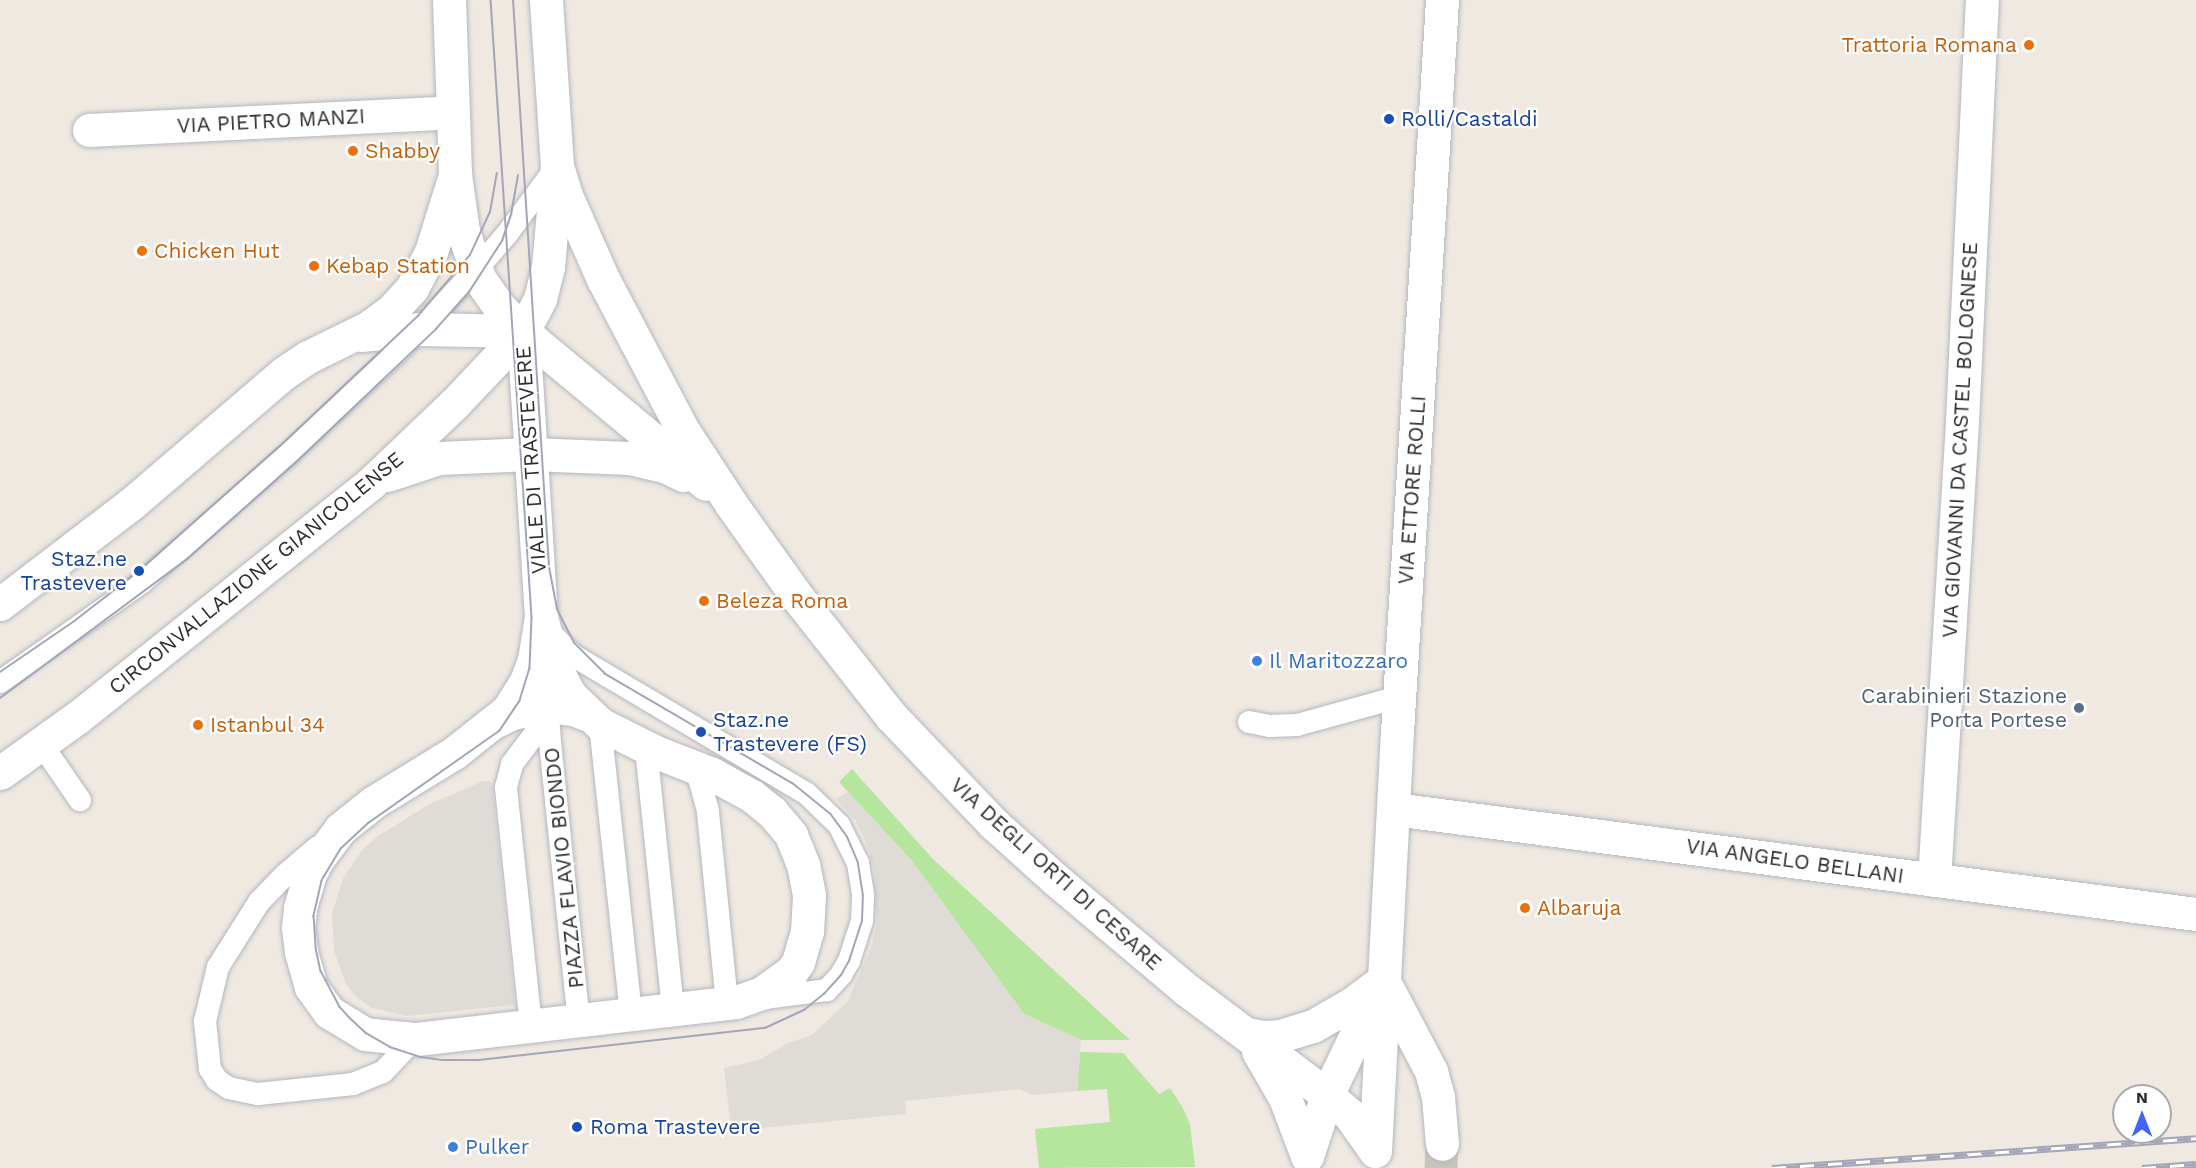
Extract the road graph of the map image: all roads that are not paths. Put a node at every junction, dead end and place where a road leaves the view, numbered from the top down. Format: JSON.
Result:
{"nodes":[{"id":1,"x":449,"y":0,"type":"edge"},
{"id":2,"x":546,"y":0,"type":"edge"},
{"id":3,"x":1442,"y":0,"type":"edge"},
{"id":4,"x":1982,"y":0,"type":"edge"},
{"id":5,"x":453,"y":112,"type":"junction"},
{"id":6,"x":89,"y":130,"type":"dead end"},
{"id":7,"x":556,"y":166,"type":"junction"},
{"id":8,"x":455,"y":175,"type":"junction"},
{"id":9,"x":476,"y":270,"type":"junction"},
{"id":10,"x":422,"y":329,"type":"junction"},
{"id":11,"x":523,"y":331,"type":"junction"},
{"id":12,"x":353,"y":336,"type":"junction"},
{"id":13,"x":531,"y":454,"type":"junction"},
{"id":14,"x":370,"y":484,"type":"junction"},
{"id":15,"x":730,"y":504,"type":"junction"},
{"id":16,"x":0,"y":604,"type":"edge"},
{"id":17,"x":542,"y":619,"type":"junction"},
{"id":18,"x":0,"y":681,"type":"edge"},
{"id":19,"x":1399,"y":697,"type":"junction"},
{"id":20,"x":548,"y":711,"type":"junction"},
{"id":21,"x":498,"y":720,"type":"junction"},
{"id":22,"x":595,"y":720,"type":"junction"},
{"id":23,"x":1249,"y":722,"type":"dead end"},
{"id":24,"x":42,"y":745,"type":"junction"},
{"id":25,"x":646,"y":748,"type":"junction"},
{"id":26,"x":691,"y":765,"type":"junction"},
{"id":27,"x":0,"y":773,"type":"edge"},
{"id":28,"x":80,"y":800,"type":"dead end"},
{"id":29,"x":1394,"y":809,"type":"junction"},
{"id":30,"x":340,"y":829,"type":"junction"},
{"id":31,"x":1934,"y":880,"type":"junction"},
{"id":32,"x":2196,"y":914,"type":"edge"},
{"id":33,"x":1383,"y":980,"type":"junction"},
{"id":34,"x":727,"y":1004,"type":"junction"},
{"id":35,"x":673,"y":1010,"type":"junction"},
{"id":36,"x":631,"y":1015,"type":"junction"},
{"id":37,"x":579,"y":1021,"type":"junction"},
{"id":38,"x":531,"y":1026,"type":"junction"},
{"id":39,"x":1247,"y":1034,"type":"junction"},
{"id":40,"x":414,"y":1040,"type":"junction"},
{"id":41,"x":1327,"y":1095,"type":"junction"},
{"id":42,"x":1442,"y":1144,"type":"tunnel mouth"},
{"id":43,"x":1375,"y":1150,"type":"joint"}],
"edges":[{"from":1,"to":5,"type":"main road","name":"VIALE DI TRASTEVERE"},
{"from":2,"to":7,"type":"main road"},
{"from":3,"to":19,"type":"main road","name":"VIA ETTORE ROLLI"},
{"from":4,"to":31,"type":"main road","name":"VIA GIOVANNI DA CASTEL BOLOGNESE"},
{"from":5,"to":6,"type":"main road","name":"VIA PIETRO MANZI"},
{"from":5,"to":8,"type":"main road","name":"VIALE DI TRASTEVERE"},
{"from":7,"to":9,"type":"lane"},
{"from":7,"to":11,"type":"main road","name":"CIRCONVALLAZIONE GIANICOLENSE"},
{"from":7,"to":15,"type":"main road","name":"VIA DEGLI ORTI DI CESARE"},
{"from":8,"to":9,"type":"main road","name":"VIALE DI TRASTEVERE"},
{"from":8,"to":12,"type":"main road"},
{"from":9,"to":10,"type":"lane"},
{"from":9,"to":11,"type":"main road","name":"VIALE DI TRASTEVERE"},
{"from":10,"to":11,"type":"main road"},
{"from":10,"to":12,"type":"main road"},
{"from":10,"to":18,"type":"lane"},
{"from":11,"to":13,"type":"main road","name":"VIALE DI TRASTEVERE"},
{"from":11,"to":14,"type":"main road","name":"CIRCONVALLAZIONE GIANICOLENSE"},
{"from":11,"to":15,"type":"main road","name":"VIA DEGLI ORTI DI CESARE"},
{"from":12,"to":16,"type":"main road"},
{"from":13,"to":14,"type":"main road","name":"VIA DEGLI ORTI DI CESARE"},
{"from":13,"to":15,"type":"main road","name":"VIA DEGLI ORTI DI CESARE"},
{"from":13,"to":17,"type":"main road","name":"VIALE DI TRASTEVERE"},
{"from":14,"to":24,"type":"main road","name":"CIRCONVALLAZIONE GIANICOLENSE"},
{"from":15,"to":39,"type":"main road","name":"VIA DEGLI ORTI DI CESARE"},
{"from":17,"to":20,"type":"lane","name":"PIAZZA FLAVIO BIONDO"},
{"from":17,"to":21,"type":"main road"},
{"from":17,"to":22,"type":"main road"},
{"from":17,"to":34,"type":"lane"},
{"from":19,"to":23,"type":"lane"},
{"from":19,"to":29,"type":"main road","name":"VIA ETTORE ROLLI"},
{"from":20,"to":21,"type":"main road"},
{"from":20,"to":22,"type":"main road"},
{"from":20,"to":37,"type":"lane","name":"PIAZZA FLAVIO BIONDO"},
{"from":20,"to":38,"type":"lane","name":"PIAZZA FLAVIO BIONDO"},
{"from":21,"to":30,"type":"main road"},
{"from":22,"to":25,"type":"main road"},
{"from":22,"to":36,"type":"lane"},
{"from":24,"to":27,"type":"main road","name":"CIRCONVALLAZIONE GIANICOLENSE"},
{"from":24,"to":28,"type":"lane"},
{"from":25,"to":26,"type":"main road"},
{"from":25,"to":35,"type":"lane"},
{"from":26,"to":34,"type":"lane"},
{"from":26,"to":34,"type":"main road"},
{"from":29,"to":31,"type":"main road","name":"VIA ANGELO BELLANI"},
{"from":29,"to":33,"type":"main road","name":"VIA ETTORE ROLLI"},
{"from":30,"to":40,"type":"main road"},
{"from":30,"to":40,"type":"lane"},
{"from":31,"to":32,"type":"main road","name":"VIA ANGELO BELLANI"},
{"from":33,"to":39,"type":"main road"},
{"from":33,"to":41,"type":"main road","name":"VIA ETTORE ROLLI"},
{"from":33,"to":42,"type":"main road"},
{"from":33,"to":43,"type":"main road","name":"VIA ETTORE ROLLI"},
{"from":34,"to":35,"type":"main road"},
{"from":35,"to":36,"type":"main road"},
{"from":36,"to":37,"type":"main road"},
{"from":37,"to":38,"type":"main road"},
{"from":38,"to":40,"type":"main road"},
{"from":39,"to":41,"type":"main road","name":"VIA DEGLI ORTI DI CESARE"},
{"from":39,"to":41,"type":"main road","name":"VIA ETTORE ROLLI"},
{"from":41,"to":43,"type":"main road","name":"VIA DEGLI ORTI DI CESARE"}]}
